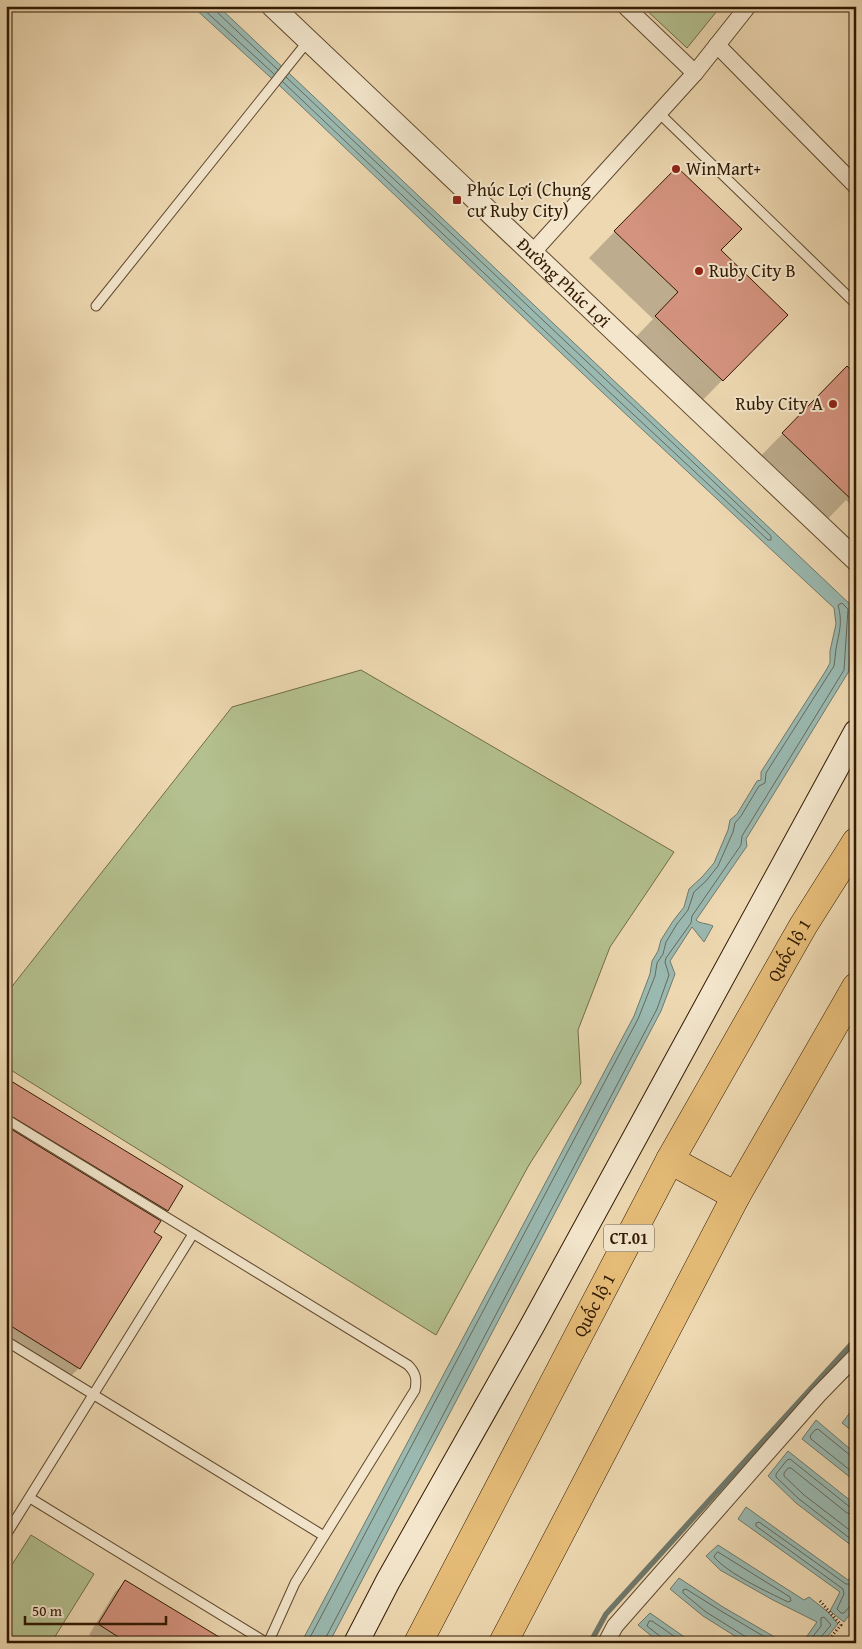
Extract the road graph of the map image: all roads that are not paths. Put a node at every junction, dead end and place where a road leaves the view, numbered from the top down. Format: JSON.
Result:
{"nodes":[{"id":1,"x":272,"y":6,"type":"edge"},
{"id":2,"x":625,"y":6,"type":"edge"},
{"id":3,"x":748,"y":6,"type":"edge"},
{"id":4,"x":308,"y":40,"type":"junction"},
{"id":5,"x":717,"y":44,"type":"junction"},
{"id":6,"x":695,"y":73,"type":"junction"},
{"id":7,"x":659,"y":113,"type":"junction"},
{"id":8,"x":856,"y":186,"type":"edge"},
{"id":9,"x":532,"y":253,"type":"junction"},
{"id":10,"x":856,"y":304,"type":"edge"},
{"id":11,"x":96,"y":306,"type":"dead end"},
{"id":12,"x":856,"y":560,"type":"edge"},
{"id":13,"x":856,"y":732,"type":"edge"},
{"id":14,"x":856,"y":842,"type":"edge"},
{"id":15,"x":856,"y":987,"type":"edge"},
{"id":16,"x":6,"y":1119,"type":"edge"},
{"id":17,"x":670,"y":1160,"type":"junction"},
{"id":18,"x":736,"y":1196,"type":"junction"},
{"id":19,"x":194,"y":1234,"type":"junction"},
{"id":20,"x":6,"y":1341,"type":"edge"},
{"id":21,"x":856,"y":1356,"type":"edge"},
{"id":22,"x":94,"y":1394,"type":"junction"},
{"id":23,"x":30,"y":1498,"type":"junction"},
{"id":24,"x":9,"y":1524,"type":"edge"},
{"id":25,"x":6,"y":1535,"type":"edge"},
{"id":26,"x":324,"y":1536,"type":"junction"},
{"id":27,"x":267,"y":1643,"type":"edge"},
{"id":28,"x":356,"y":1643,"type":"edge"},
{"id":29,"x":418,"y":1643,"type":"edge"},
{"id":30,"x":503,"y":1643,"type":"edge"},
{"id":31,"x":606,"y":1643,"type":"edge"}],
"edges":[{"from":1,"to":4,"type":"street","name":"Đường Phúc Lợi"},
{"from":2,"to":6,"type":"street"},
{"from":3,"to":5,"type":"street"},
{"from":4,"to":9,"type":"street","name":"Đường Phúc Lợi"},
{"from":4,"to":11,"type":"lane"},
{"from":5,"to":6,"type":"street"},
{"from":5,"to":8,"type":"street"},
{"from":6,"to":7,"type":"street"},
{"from":7,"to":9,"type":"street"},
{"from":7,"to":10,"type":"lane"},
{"from":9,"to":12,"type":"street","name":"Đường Phúc Lợi"},
{"from":13,"to":28,"type":"main road"},
{"from":14,"to":17,"type":"highway","name":"Quốc lộ 1","number":"CT.01"},
{"from":15,"to":18,"type":"highway"},
{"from":16,"to":19,"type":"lane"},
{"from":17,"to":18,"type":"highway"},
{"from":17,"to":29,"type":"highway","name":"Quốc lộ 1","number":"CT.01"},
{"from":18,"to":30,"type":"highway"},
{"from":19,"to":22,"type":"lane"},
{"from":19,"to":26,"type":"lane"},
{"from":20,"to":22,"type":"lane"},
{"from":21,"to":31,"type":"street"},
{"from":22,"to":23,"type":"lane"},
{"from":22,"to":26,"type":"lane"},
{"from":23,"to":24,"type":"lane"},
{"from":23,"to":27,"type":"lane"},
{"from":24,"to":25,"type":"lane"},
{"from":26,"to":27,"type":"lane"}]}
